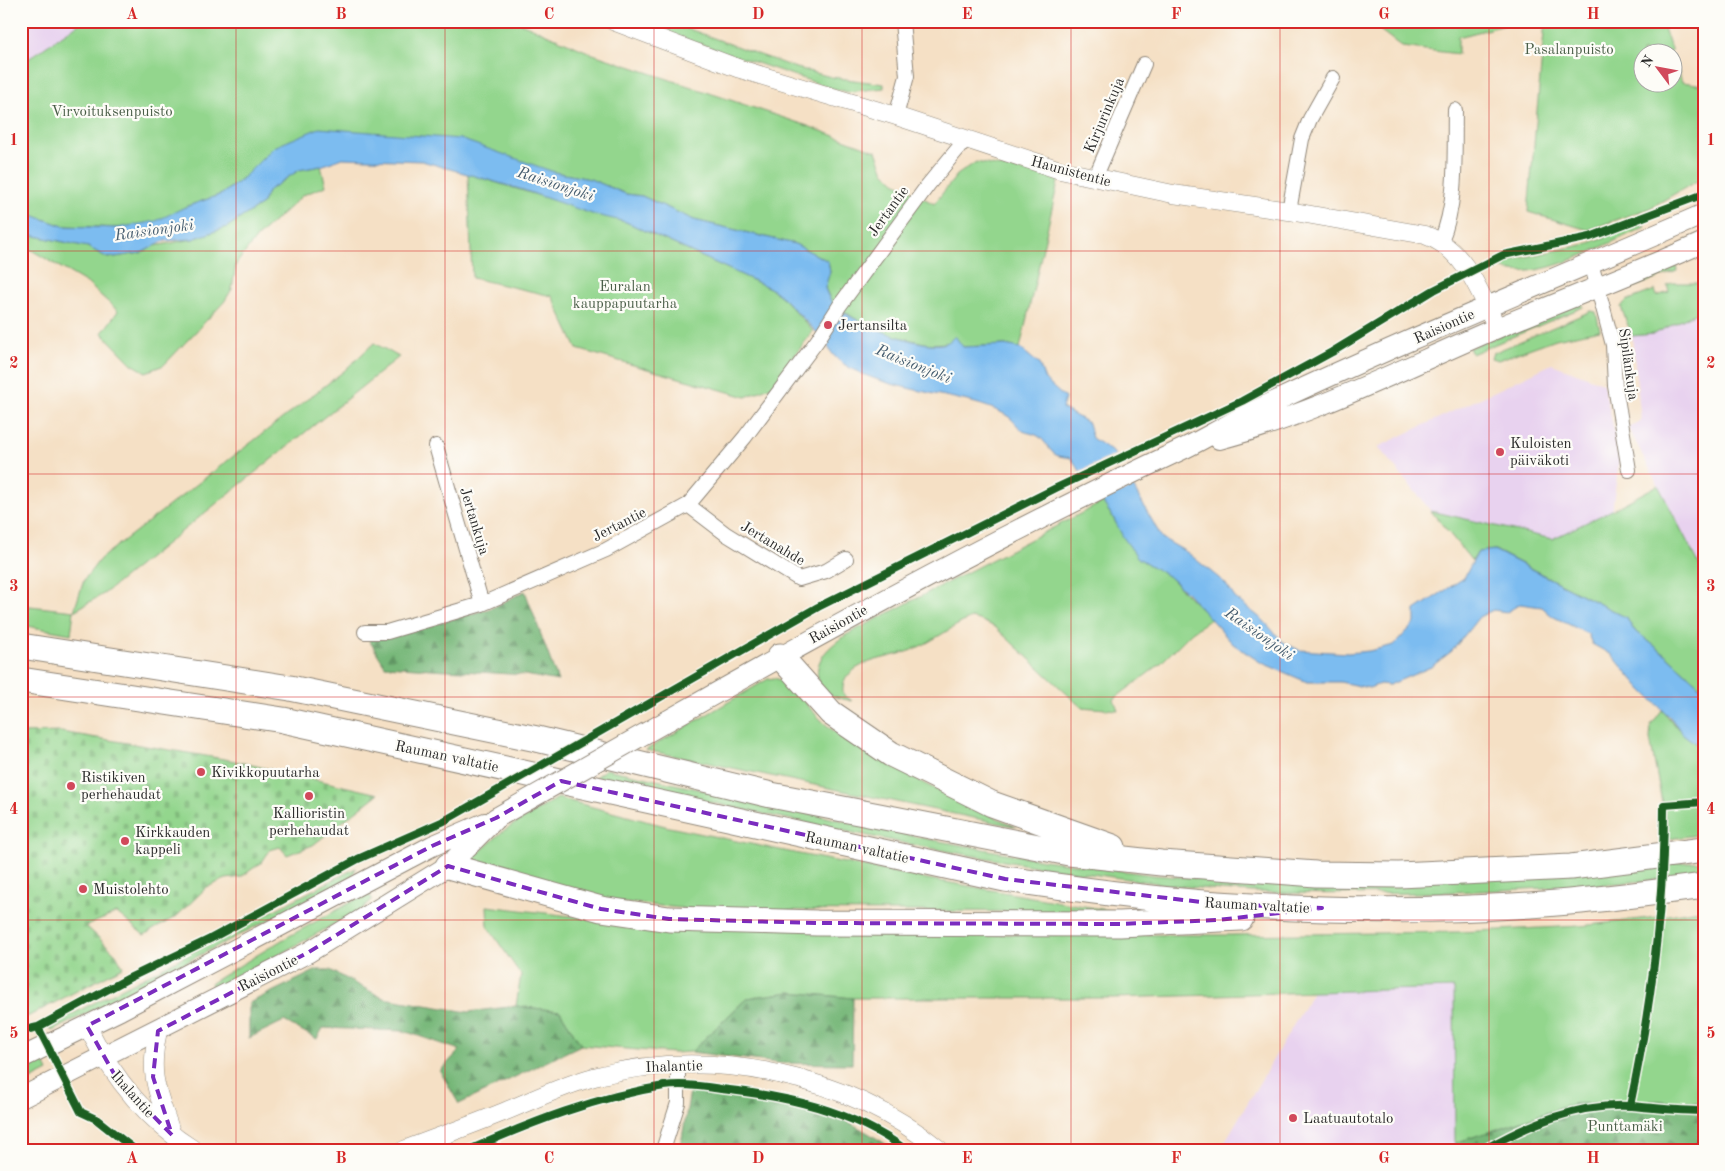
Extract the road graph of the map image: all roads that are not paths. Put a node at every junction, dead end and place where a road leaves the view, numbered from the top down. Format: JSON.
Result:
{"nodes":[{"id":1,"x":613,"y":21,"type":"edge"},
{"id":2,"x":902,"y":21,"type":"edge"},
{"id":3,"x":1144,"y":64,"type":"dead end"},
{"id":4,"x":1333,"y":78,"type":"dead end"},
{"id":5,"x":1455,"y":110,"type":"dead end"},
{"id":6,"x":896,"y":116,"type":"junction"},
{"id":7,"x":966,"y":139,"type":"junction"},
{"id":8,"x":1095,"y":178,"type":"junction"},
{"id":9,"x":1289,"y":211,"type":"junction"},
{"id":10,"x":1704,"y":214,"type":"edge"},
{"id":11,"x":1441,"y":241,"type":"junction"},
{"id":12,"x":1704,"y":242,"type":"edge"},
{"id":13,"x":1591,"y":263,"type":"junction"},
{"id":14,"x":1597,"y":288,"type":"junction"},
{"id":15,"x":1487,"y":307,"type":"junction"},
{"id":16,"x":1497,"y":328,"type":"junction"},
{"id":17,"x":436,"y":446,"type":"dead end"},
{"id":18,"x":1188,"y":446,"type":"junction"},
{"id":19,"x":1629,"y":470,"type":"dead end"},
{"id":20,"x":688,"y":505,"type":"junction"},
{"id":21,"x":846,"y":559,"type":"dead end"},
{"id":22,"x":482,"y":604,"type":"junction"},
{"id":23,"x":365,"y":632,"type":"dead end"},
{"id":24,"x":21,"y":646,"type":"edge"},
{"id":25,"x":780,"y":656,"type":"junction"},
{"id":26,"x":21,"y":680,"type":"edge"},
{"id":27,"x":496,"y":818,"type":"junction"},
{"id":28,"x":1704,"y":850,"type":"edge"},
{"id":29,"x":1161,"y":863,"type":"junction"},
{"id":30,"x":448,"y":866,"type":"junction"},
{"id":31,"x":1704,"y":886,"type":"edge"},
{"id":32,"x":1322,"y":908,"type":"junction"},
{"id":33,"x":87,"y":1026,"type":"junction"},
{"id":34,"x":158,"y":1031,"type":"junction"},
{"id":35,"x":21,"y":1058,"type":"edge"},
{"id":36,"x":103,"y":1058,"type":"junction"},
{"id":37,"x":678,"y":1065,"type":"junction"},
{"id":38,"x":21,"y":1098,"type":"edge"},
{"id":39,"x":172,"y":1135,"type":"junction"},
{"id":40,"x":194,"y":1150,"type":"edge"},
{"id":41,"x":404,"y":1150,"type":"edge"},
{"id":42,"x":663,"y":1150,"type":"edge"},
{"id":43,"x":940,"y":1150,"type":"edge"}],
"edges":[{"from":1,"to":6,"type":"street","name":"Haunistentie"},
{"from":2,"to":6,"type":"street"},
{"from":3,"to":8,"type":"street","name":"Kirjurinkuja"},
{"from":4,"to":9,"type":"street"},
{"from":5,"to":11,"type":"street"},
{"from":6,"to":7,"type":"street","name":"Haunistentie"},
{"from":7,"to":8,"type":"street","name":"Haunistentie"},
{"from":7,"to":20,"type":"street","name":"Jertantie"},
{"from":8,"to":9,"type":"street","name":"Haunistentie"},
{"from":9,"to":11,"type":"street","name":"Haunistentie"},
{"from":10,"to":13,"type":"main road","name":"Raisiontie"},
{"from":11,"to":15,"type":"street","name":"Haunistentie"},
{"from":12,"to":14,"type":"main road","name":"Raisiontie"},
{"from":13,"to":14,"type":"street","name":"Sipilänkuja"},
{"from":13,"to":15,"type":"main road","name":"Raisiontie"},
{"from":14,"to":16,"type":"main road","name":"Raisiontie"},
{"from":14,"to":19,"type":"street","name":"Sipilänkuja"},
{"from":15,"to":16,"type":"street","name":"Haunistentie"},
{"from":15,"to":18,"type":"main road","name":"Raisiontie"},
{"from":16,"to":18,"type":"main road","name":"Raisiontie"},
{"from":17,"to":22,"type":"street","name":"Jertankuja"},
{"from":18,"to":25,"type":"main road","name":"Raisiontie"},
{"from":20,"to":21,"type":"street","name":"Jertanahde"},
{"from":20,"to":22,"type":"street","name":"Jertantie"},
{"from":22,"to":23,"type":"street","name":"Jertantie"},
{"from":24,"to":29,"type":"highway"},
{"from":25,"to":27,"type":"main road","name":"Raisiontie","bridge":true},
{"from":25,"to":29,"type":"highway"},
{"from":26,"to":32,"type":"highway","name":"Rauman valtatie"},
{"from":27,"to":30,"type":"main road","name":"Raisiontie"},
{"from":27,"to":33,"type":"main road","name":"Raisiontie"},
{"from":28,"to":29,"type":"highway"},
{"from":30,"to":32,"type":"highway"},
{"from":30,"to":34,"type":"main road","name":"Raisiontie"},
{"from":31,"to":32,"type":"highway","name":"Rauman valtatie"},
{"from":33,"to":35,"type":"main road","name":"Raisiontie"},
{"from":33,"to":36,"type":"street","name":"Ihalantie"},
{"from":34,"to":36,"type":"main road","name":"Raisiontie"},
{"from":34,"to":39,"type":"street"},
{"from":36,"to":38,"type":"main road","name":"Raisiontie"},
{"from":36,"to":39,"type":"street","name":"Ihalantie"},
{"from":37,"to":41,"type":"street","name":"Ihalantie"},
{"from":37,"to":42,"type":"street"},
{"from":37,"to":43,"type":"street","name":"Ihalantie"},
{"from":39,"to":40,"type":"street","name":"Ihalantie"}]}
